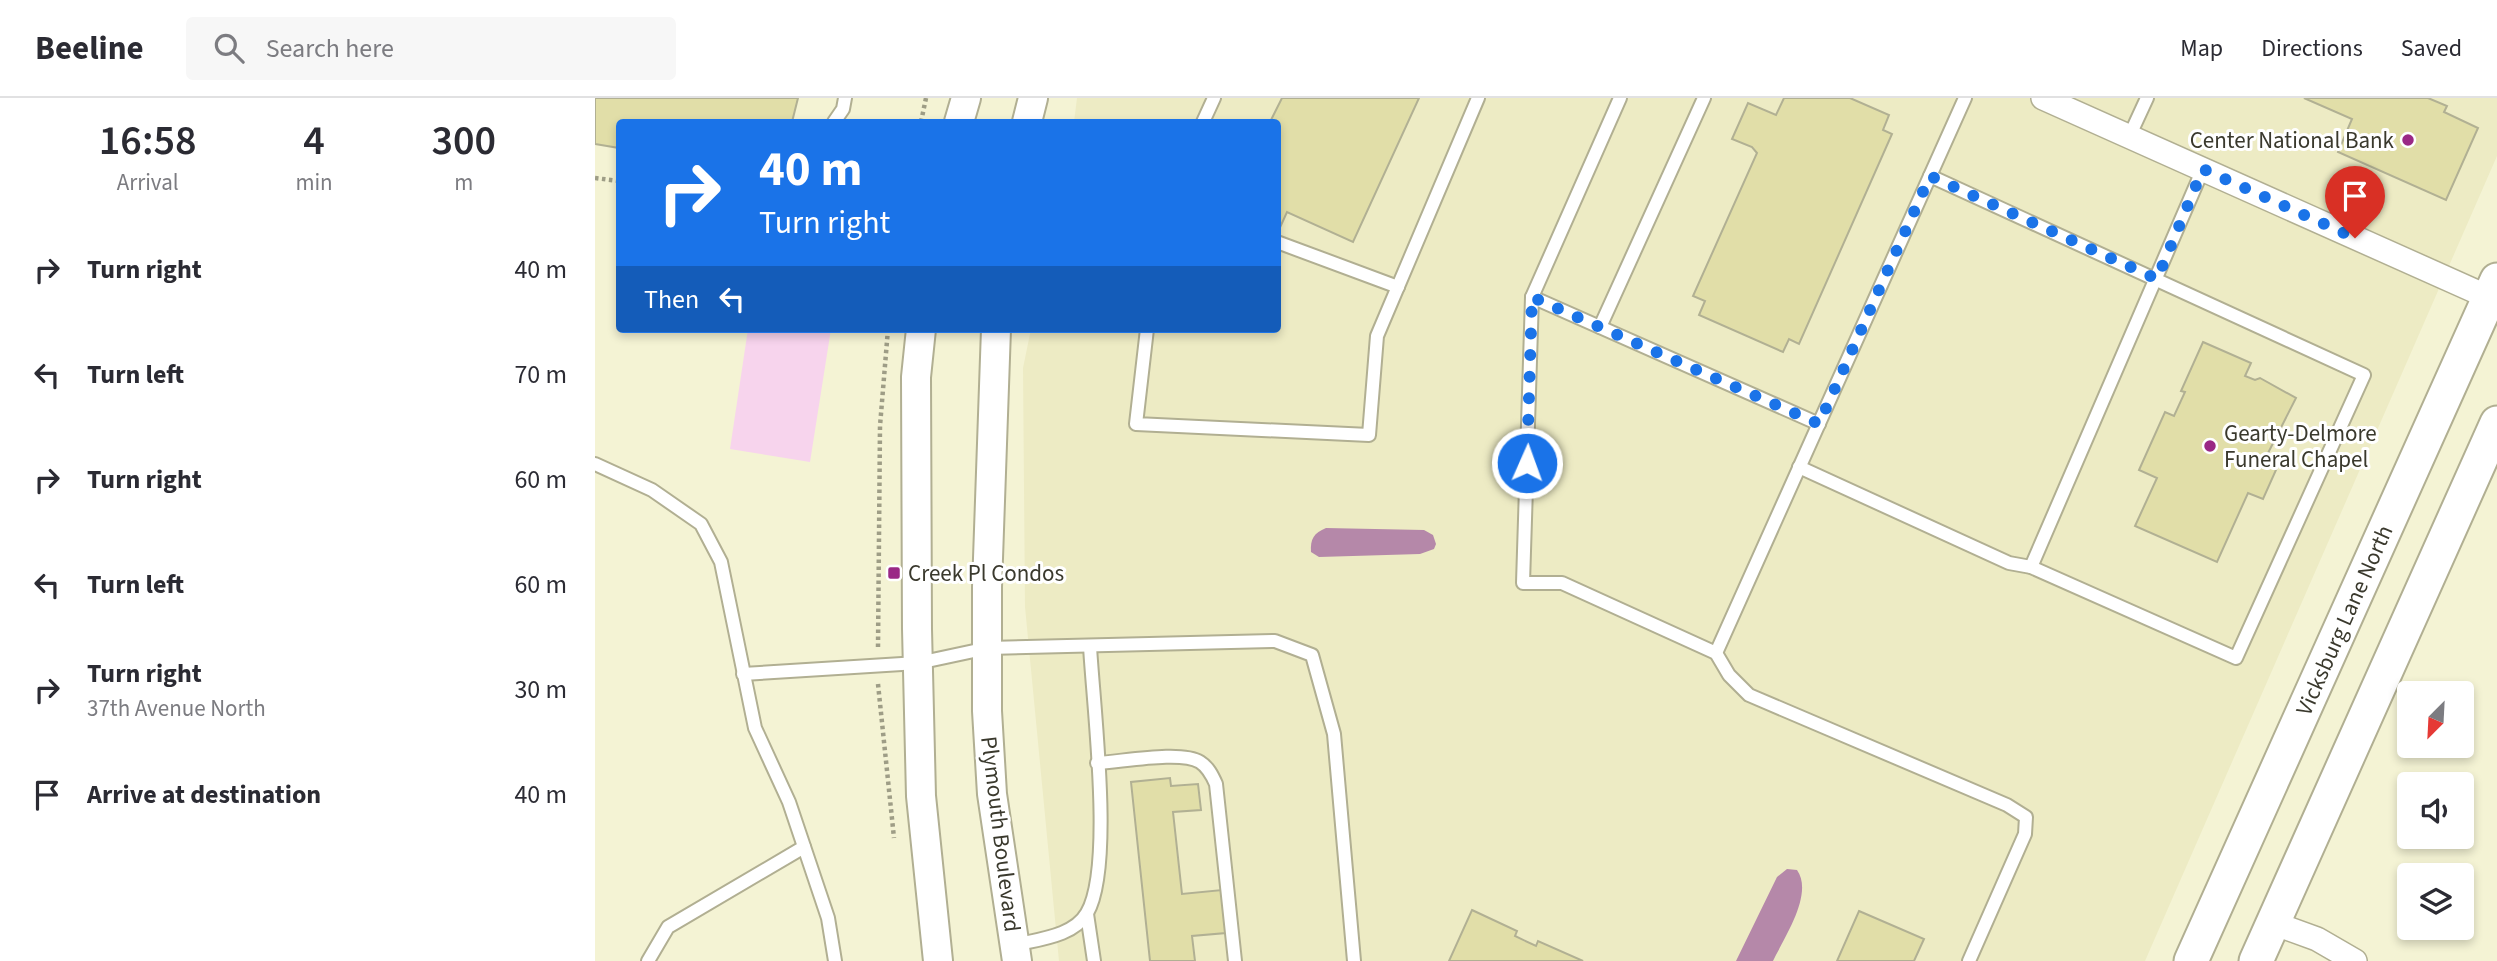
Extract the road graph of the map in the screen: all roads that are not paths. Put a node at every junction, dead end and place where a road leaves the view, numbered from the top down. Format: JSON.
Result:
{"nodes":[{"id":1,"x":845,"y":98,"type":"edge"},
{"id":2,"x":966,"y":98,"type":"edge"},
{"id":3,"x":1033,"y":98,"type":"edge"},
{"id":4,"x":1214,"y":98,"type":"edge"},
{"id":5,"x":1478,"y":98,"type":"edge"},
{"id":6,"x":1620,"y":98,"type":"edge"},
{"id":7,"x":1704,"y":98,"type":"edge"},
{"id":8,"x":1965,"y":98,"type":"edge"},
{"id":9,"x":2043,"y":98,"type":"edge"},
{"id":10,"x":2147,"y":98,"type":"edge"},
{"id":11,"x":836,"y":119,"type":"edge"},
{"id":12,"x":960,"y":119,"type":"edge"},
{"id":13,"x":1028,"y":119,"type":"edge"},
{"id":14,"x":1204,"y":119,"type":"edge"},
{"id":15,"x":2129,"y":136,"type":"junction"},
{"id":16,"x":2203,"y":169,"type":"junction"},
{"id":17,"x":1930,"y":176,"type":"junction"},
{"id":18,"x":1281,"y":243,"type":"edge"},
{"id":19,"x":2157,"y":279,"type":"junction"},
{"id":20,"x":1398,"y":287,"type":"junction"},
{"id":21,"x":2494,"y":293,"type":"edge"},
{"id":22,"x":1532,"y":297,"type":"junction"},
{"id":23,"x":1600,"y":327,"type":"junction"},
{"id":24,"x":921,"y":333,"type":"edge"},
{"id":25,"x":996,"y":333,"type":"edge"},
{"id":26,"x":1147,"y":333,"type":"edge"},
{"id":27,"x":2497,"y":423,"type":"edge"},
{"id":28,"x":1819,"y":424,"type":"junction"},
{"id":29,"x":595,"y":464,"type":"edge"},
{"id":30,"x":1799,"y":467,"type":"junction"},
{"id":31,"x":2031,"y":567,"type":"junction"},
{"id":32,"x":1090,"y":646,"type":"junction"},
{"id":33,"x":988,"y":648,"type":"junction"},
{"id":34,"x":1716,"y":653,"type":"junction"},
{"id":35,"x":918,"y":663,"type":"junction"},
{"id":36,"x":743,"y":674,"type":"junction"},
{"id":37,"x":1097,"y":763,"type":"junction"},
{"id":38,"x":804,"y":847,"type":"junction"},
{"id":39,"x":1087,"y":914,"type":"junction"},
{"id":40,"x":2273,"y":923,"type":"junction"},
{"id":41,"x":1016,"y":953,"type":"edge"},
{"id":42,"x":648,"y":961,"type":"edge"},
{"id":43,"x":835,"y":961,"type":"edge"},
{"id":44,"x":938,"y":961,"type":"edge"},
{"id":45,"x":1094,"y":961,"type":"edge"},
{"id":46,"x":1235,"y":961,"type":"edge"},
{"id":47,"x":1354,"y":961,"type":"edge"},
{"id":48,"x":1969,"y":961,"type":"edge"},
{"id":49,"x":2192,"y":961,"type":"edge"},
{"id":50,"x":2256,"y":961,"type":"edge"},
{"id":51,"x":2355,"y":961,"type":"edge"}],
"edges":[{"from":1,"to":11,"type":"lane"},
{"from":2,"to":12,"type":"street"},
{"from":3,"to":13,"type":"street"},
{"from":4,"to":14,"type":"lane"},
{"from":5,"to":20,"type":"lane"},
{"from":6,"to":22,"type":"lane"},
{"from":7,"to":23,"type":"lane"},
{"from":8,"to":17,"type":"lane"},
{"from":9,"to":15,"type":"street"},
{"from":10,"to":15,"type":"lane"},
{"from":15,"to":16,"type":"street"},
{"from":16,"to":19,"type":"lane"},
{"from":16,"to":21,"type":"street"},
{"from":17,"to":19,"type":"lane"},
{"from":17,"to":28,"type":"lane"},
{"from":18,"to":20,"type":"lane"},
{"from":19,"to":31,"type":"lane"},
{"from":19,"to":31,"type":"lane"},
{"from":20,"to":26,"type":"lane"},
{"from":21,"to":49,"type":"main road","name":"Vicksburg Lane North"},
{"from":22,"to":23,"type":"lane"},
{"from":22,"to":34,"type":"lane"},
{"from":23,"to":28,"type":"lane"},
{"from":24,"to":35,"type":"street"},
{"from":25,"to":33,"type":"street","name":"Plymouth Boulevard"},
{"from":27,"to":40,"type":"main road"},
{"from":28,"to":30,"type":"lane"},
{"from":29,"to":36,"type":"lane"},
{"from":30,"to":31,"type":"lane"},
{"from":30,"to":34,"type":"lane"},
{"from":32,"to":33,"type":"lane"},
{"from":32,"to":37,"type":"lane"},
{"from":32,"to":47,"type":"lane"},
{"from":33,"to":35,"type":"lane"},
{"from":33,"to":41,"type":"street","name":"Plymouth Boulevard"},
{"from":34,"to":48,"type":"lane"},
{"from":35,"to":36,"type":"lane"},
{"from":35,"to":44,"type":"street"},
{"from":36,"to":38,"type":"lane"},
{"from":37,"to":39,"type":"lane"},
{"from":37,"to":46,"type":"lane"},
{"from":38,"to":42,"type":"lane"},
{"from":38,"to":43,"type":"lane"},
{"from":39,"to":41,"type":"lane"},
{"from":39,"to":45,"type":"lane"},
{"from":40,"to":50,"type":"main road"},
{"from":40,"to":51,"type":"street"}]}
